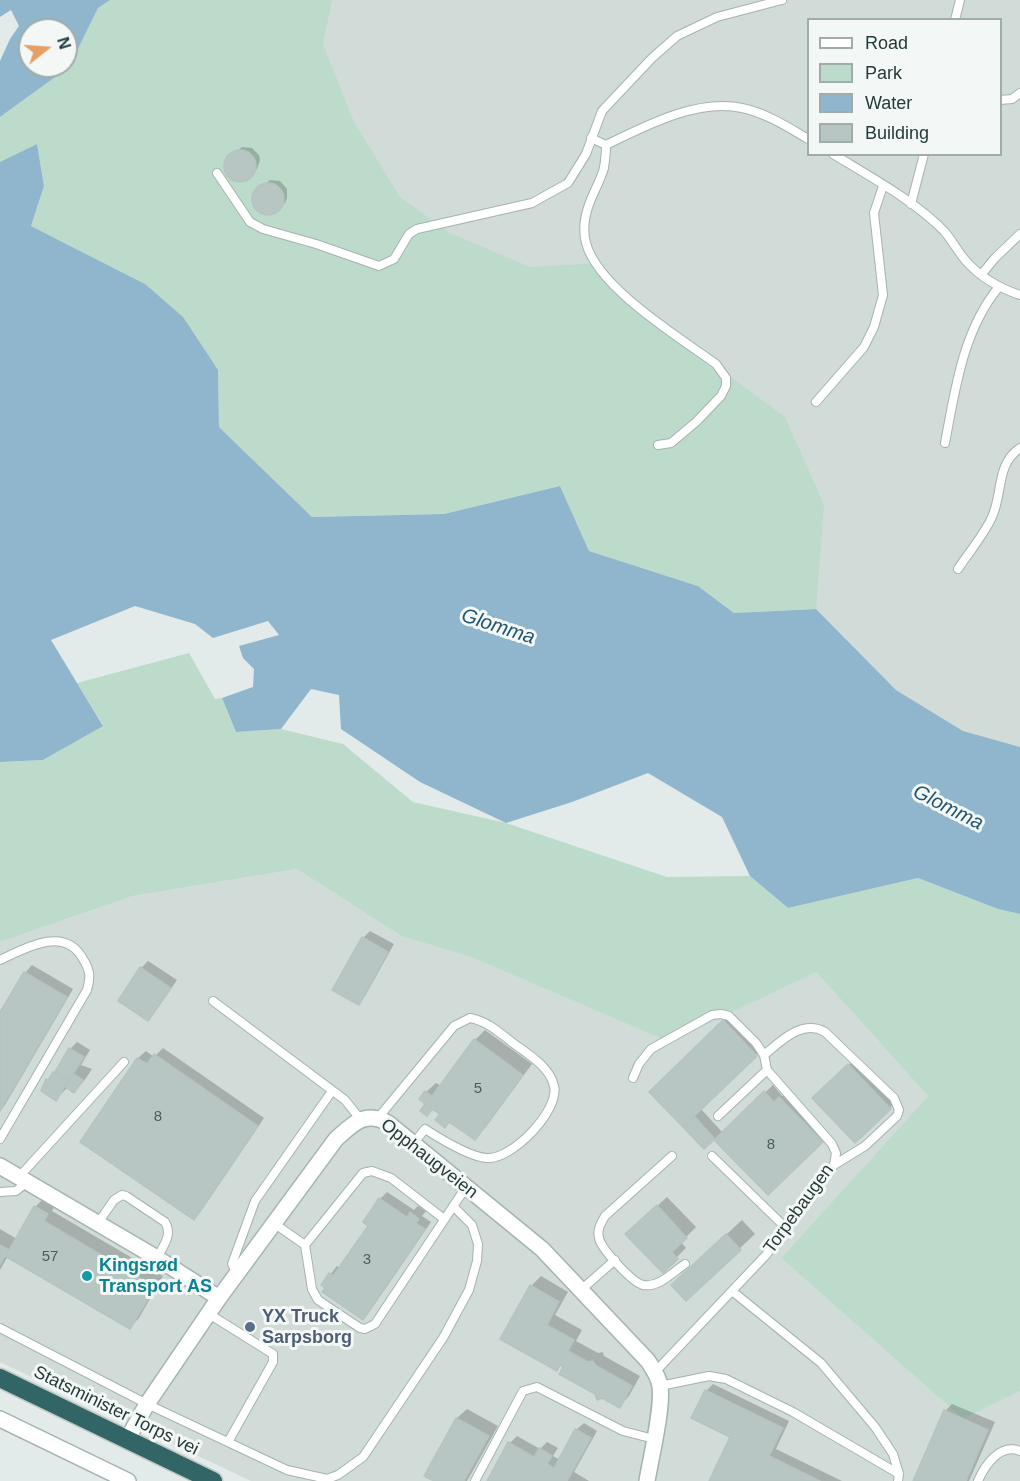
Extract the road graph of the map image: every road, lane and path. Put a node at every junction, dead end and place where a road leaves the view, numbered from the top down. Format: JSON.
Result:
{"nodes":[{"id":1,"x":782,"y":0,"type":"edge"},
{"id":2,"x":960,"y":0,"type":"edge"},
{"id":3,"x":956,"y":18,"type":"edge"},
{"id":4,"x":1020,"y":93,"type":"edge"},
{"id":5,"x":1002,"y":100,"type":"edge"},
{"id":6,"x":591,"y":138,"type":"junction"},
{"id":7,"x":807,"y":139,"type":"edge"},
{"id":8,"x":606,"y":145,"type":"junction"},
{"id":9,"x":836,"y":156,"type":"edge"},
{"id":10,"x":923,"y":156,"type":"edge"},
{"id":11,"x":217,"y":173,"type":"dead end"},
{"id":12,"x":883,"y":186,"type":"junction"},
{"id":13,"x":911,"y":204,"type":"junction"},
{"id":14,"x":1020,"y":234,"type":"edge"},
{"id":15,"x":981,"y":275,"type":"junction"},
{"id":16,"x":998,"y":288,"type":"junction"},
{"id":17,"x":1020,"y":295,"type":"edge"},
{"id":18,"x":816,"y":402,"type":"dead end"},
{"id":19,"x":945,"y":443,"type":"dead end"},
{"id":20,"x":658,"y":445,"type":"dead end"},
{"id":21,"x":1020,"y":448,"type":"edge"},
{"id":22,"x":958,"y":569,"type":"dead end"},
{"id":23,"x":0,"y":960,"type":"edge"},
{"id":24,"x":213,"y":1001,"type":"dead end"},
{"id":25,"x":764,"y":1055,"type":"junction"},
{"id":26,"x":124,"y":1062,"type":"dead end"},
{"id":27,"x":767,"y":1070,"type":"junction"},
{"id":28,"x":633,"y":1078,"type":"dead end"},
{"id":29,"x":332,"y":1091,"type":"junction"},
{"id":30,"x":718,"y":1116,"type":"dead end"},
{"id":31,"x":378,"y":1118,"type":"junction"},
{"id":32,"x":361,"y":1120,"type":"junction"},
{"id":33,"x":0,"y":1139,"type":"edge"},
{"id":34,"x":413,"y":1144,"type":"junction"},
{"id":35,"x":672,"y":1156,"type":"dead end"},
{"id":36,"x":712,"y":1156,"type":"dead end"},
{"id":37,"x":834,"y":1165,"type":"junction"},
{"id":38,"x":0,"y":1166,"type":"edge"},
{"id":39,"x":22,"y":1180,"type":"junction"},
{"id":40,"x":466,"y":1187,"type":"junction"},
{"id":41,"x":0,"y":1192,"type":"edge"},
{"id":42,"x":453,"y":1206,"type":"junction"},
{"id":43,"x":444,"y":1219,"type":"junction"},
{"id":44,"x":98,"y":1223,"type":"junction"},
{"id":45,"x":274,"y":1224,"type":"junction"},
{"id":46,"x":786,"y":1228,"type":"junction"},
{"id":47,"x":305,"y":1245,"type":"junction"},
{"id":48,"x":157,"y":1258,"type":"junction"},
{"id":49,"x":615,"y":1260,"type":"junction"},
{"id":50,"x":685,"y":1264,"type":"dead end"},
{"id":51,"x":238,"y":1274,"type":"junction"},
{"id":52,"x":582,"y":1289,"type":"junction"},
{"id":53,"x":732,"y":1291,"type":"junction"},
{"id":54,"x":219,"y":1298,"type":"junction"},
{"id":55,"x":209,"y":1314,"type":"junction"},
{"id":56,"x":0,"y":1328,"type":"edge"},
{"id":57,"x":0,"y":1378,"type":"edge"},
{"id":58,"x":658,"y":1379,"type":"junction"},
{"id":59,"x":147,"y":1404,"type":"junction"},
{"id":60,"x":0,"y":1419,"type":"edge"},
{"id":61,"x":654,"y":1439,"type":"junction"},
{"id":62,"x":127,"y":1440,"type":"junction"},
{"id":63,"x":228,"y":1442,"type":"junction"},
{"id":64,"x":1020,"y":1451,"type":"edge"},
{"id":65,"x":898,"y":1478,"type":"edge"},
{"id":66,"x":128,"y":1481,"type":"edge"},
{"id":67,"x":213,"y":1481,"type":"edge"},
{"id":68,"x":475,"y":1481,"type":"edge"},
{"id":69,"x":647,"y":1481,"type":"edge"},
{"id":70,"x":978,"y":1481,"type":"edge"}],
"edges":[{"from":1,"to":6,"type":"lane"},
{"from":2,"to":3,"type":"lane"},
{"from":4,"to":5,"type":"lane"},
{"from":6,"to":8,"type":"lane"},
{"from":6,"to":11,"type":"lane"},
{"from":7,"to":8,"type":"lane"},
{"from":8,"to":20,"type":"lane"},
{"from":9,"to":12,"type":"lane"},
{"from":10,"to":13,"type":"lane"},
{"from":12,"to":13,"type":"lane"},
{"from":12,"to":18,"type":"lane"},
{"from":13,"to":15,"type":"lane"},
{"from":14,"to":15,"type":"lane"},
{"from":15,"to":16,"type":"lane"},
{"from":16,"to":17,"type":"lane"},
{"from":16,"to":19,"type":"lane"},
{"from":21,"to":22,"type":"lane"},
{"from":23,"to":33,"type":"lane"},
{"from":24,"to":29,"type":"lane"},
{"from":25,"to":27,"type":"lane","name":"Torpebaugen"},
{"from":25,"to":28,"type":"lane","name":"Torpebaugen"},
{"from":25,"to":37,"type":"lane"},
{"from":26,"to":39,"type":"lane"},
{"from":27,"to":30,"type":"lane"},
{"from":27,"to":37,"type":"lane","name":"Torpebaugen"},
{"from":29,"to":32,"type":"lane"},
{"from":29,"to":51,"type":"lane"},
{"from":31,"to":32,"type":"street","name":"Opphaugveien"},
{"from":31,"to":34,"type":"street","name":"Opphaugveien"},
{"from":31,"to":34,"type":"lane"},
{"from":32,"to":45,"type":"street","name":"Opphaugveien"},
{"from":34,"to":40,"type":"street","name":"Opphaugveien"},
{"from":35,"to":49,"type":"lane"},
{"from":36,"to":46,"type":"lane"},
{"from":37,"to":46,"type":"lane","name":"Torpebaugen"},
{"from":38,"to":39,"type":"street"},
{"from":39,"to":41,"type":"lane"},
{"from":39,"to":44,"type":"street"},
{"from":40,"to":42,"type":"lane"},
{"from":40,"to":52,"type":"street","name":"Opphaugveien"},
{"from":42,"to":43,"type":"lane"},
{"from":42,"to":63,"type":"lane"},
{"from":43,"to":47,"type":"lane"},
{"from":43,"to":47,"type":"lane"},
{"from":44,"to":48,"type":"street"},
{"from":44,"to":48,"type":"lane"},
{"from":45,"to":47,"type":"lane"},
{"from":45,"to":51,"type":"street","name":"Opphaugveien"},
{"from":46,"to":53,"type":"lane","name":"Torpebaugen"},
{"from":48,"to":54,"type":"street"},
{"from":49,"to":50,"type":"lane"},
{"from":49,"to":52,"type":"lane"},
{"from":51,"to":54,"type":"street","name":"Opphaugveien"},
{"from":52,"to":58,"type":"street","name":"Opphaugveien"},
{"from":53,"to":58,"type":"lane","name":"Torpebaugen"},
{"from":53,"to":65,"type":"lane"},
{"from":54,"to":55,"type":"street","name":"Opphaugveien"},
{"from":55,"to":59,"type":"street","name":"Opphaugveien"},
{"from":55,"to":63,"type":"lane"},
{"from":56,"to":59,"type":"lane"},
{"from":57,"to":62,"type":"highway","name":"Statsminister Torps vei"},
{"from":58,"to":61,"type":"street"},
{"from":58,"to":65,"type":"lane"},
{"from":59,"to":62,"type":"street","name":"Opphaugveien"},
{"from":59,"to":63,"type":"lane"},
{"from":60,"to":66,"type":"street"},
{"from":61,"to":68,"type":"lane"},
{"from":61,"to":69,"type":"street"},
{"from":62,"to":67,"type":"highway","name":"Statsminister Torps vei"},
{"from":64,"to":70,"type":"lane"}]}
